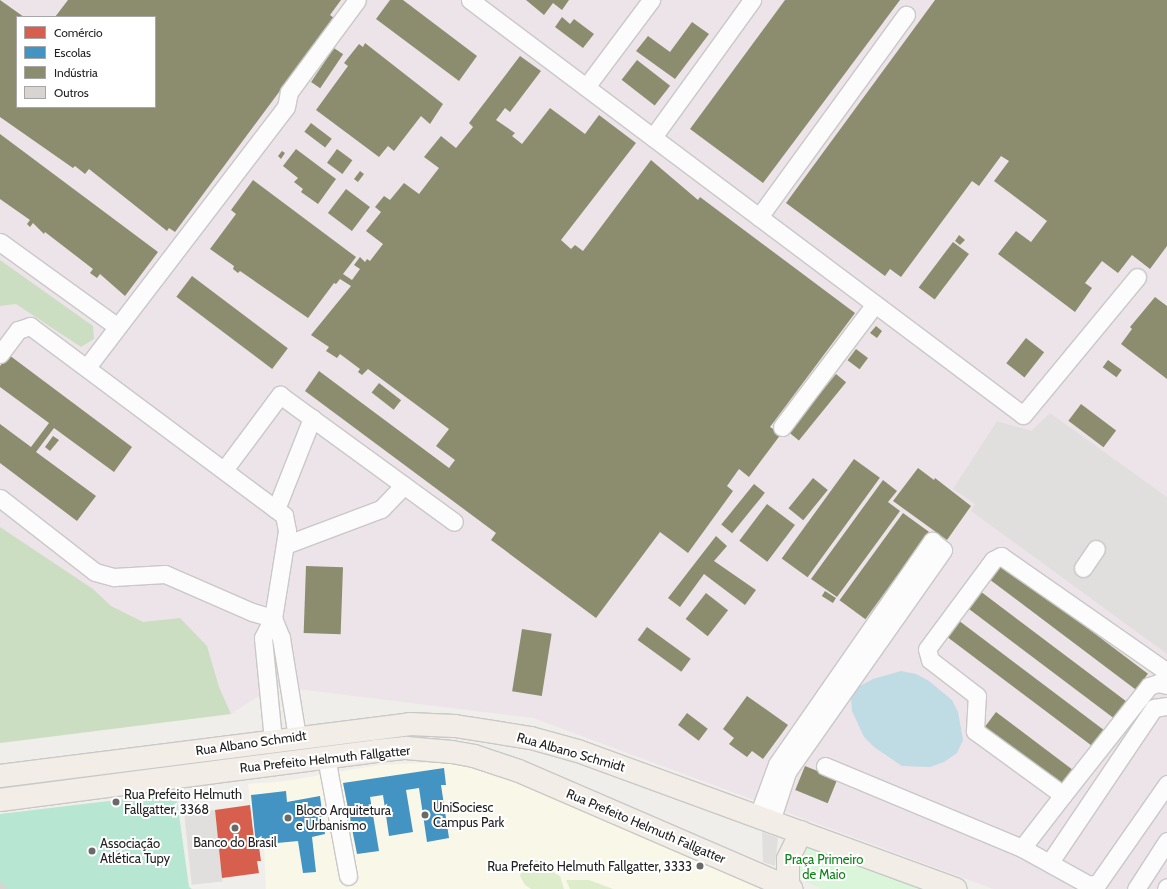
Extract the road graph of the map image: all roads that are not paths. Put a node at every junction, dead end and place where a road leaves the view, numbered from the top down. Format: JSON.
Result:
{"nodes":[{"id":1,"x":357,"y":0,"type":"edge"},
{"id":2,"x":470,"y":0,"type":"edge"},
{"id":3,"x":650,"y":0,"type":"edge"},
{"id":4,"x":752,"y":0,"type":"edge"},
{"id":5,"x":906,"y":15,"type":"dead end"},
{"id":6,"x":586,"y":87,"type":"junction"},
{"id":7,"x":652,"y":137,"type":"junction"},
{"id":8,"x":759,"y":217,"type":"junction"},
{"id":9,"x":0,"y":242,"type":"edge"},
{"id":10,"x":1137,"y":277,"type":"dead end"},
{"id":11,"x":875,"y":304,"type":"junction"},
{"id":12,"x":118,"y":327,"type":"junction"},
{"id":13,"x":0,"y":354,"type":"edge"},
{"id":14,"x":87,"y":367,"type":"junction"},
{"id":15,"x":312,"y":418,"type":"junction"},
{"id":16,"x":782,"y":427,"type":"dead end"},
{"id":17,"x":224,"y":470,"type":"junction"},
{"id":18,"x":404,"y":485,"type":"junction"},
{"id":19,"x":0,"y":498,"type":"edge"},
{"id":20,"x":276,"y":509,"type":"junction"},
{"id":21,"x":454,"y":522,"type":"dead end"},
{"id":22,"x":285,"y":545,"type":"junction"},
{"id":23,"x":1096,"y":549,"type":"dead end"},
{"id":24,"x":1083,"y":568,"type":"dead end"},
{"id":25,"x":273,"y":618,"type":"junction"},
{"id":26,"x":1167,"y":672,"type":"edge"},
{"id":27,"x":1167,"y":685,"type":"edge"},
{"id":28,"x":1167,"y":706,"type":"edge"},
{"id":29,"x":297,"y":737,"type":"junction"},
{"id":30,"x":273,"y":740,"type":"junction"},
{"id":31,"x":326,"y":757,"type":"junction"},
{"id":32,"x":825,"y":766,"type":"dead end"},
{"id":33,"x":0,"y":776,"type":"edge"},
{"id":34,"x":1167,"y":784,"type":"edge"},
{"id":35,"x":1063,"y":795,"type":"junction"},
{"id":36,"x":0,"y":800,"type":"edge"},
{"id":37,"x":765,"y":819,"type":"junction"},
{"id":38,"x":801,"y":832,"type":"junction"},
{"id":39,"x":1167,"y":841,"type":"edge"},
{"id":40,"x":1022,"y":848,"type":"junction"},
{"id":41,"x":1050,"y":862,"type":"junction"},
{"id":42,"x":348,"y":876,"type":"dead end"},
{"id":43,"x":789,"y":888,"type":"edge"},
{"id":44,"x":956,"y":889,"type":"edge"},
{"id":45,"x":1136,"y":889,"type":"edge"}],
"edges":[{"from":1,"to":12,"type":"street"},
{"from":2,"to":6,"type":"street"},
{"from":3,"to":6,"type":"street"},
{"from":4,"to":7,"type":"street"},
{"from":5,"to":8,"type":"street"},
{"from":6,"to":7,"type":"street"},
{"from":7,"to":8,"type":"street"},
{"from":8,"to":11,"type":"street"},
{"from":9,"to":12,"type":"street"},
{"from":10,"to":11,"type":"street"},
{"from":11,"to":16,"type":"street"},
{"from":12,"to":14,"type":"street"},
{"from":13,"to":14,"type":"street"},
{"from":14,"to":17,"type":"street"},
{"from":15,"to":17,"type":"street"},
{"from":15,"to":18,"type":"street"},
{"from":15,"to":20,"type":"street"},
{"from":17,"to":20,"type":"street"},
{"from":18,"to":21,"type":"street"},
{"from":18,"to":22,"type":"street"},
{"from":19,"to":25,"type":"street"},
{"from":20,"to":22,"type":"street"},
{"from":22,"to":25,"type":"street"},
{"from":23,"to":24,"type":"street"},
{"from":25,"to":29,"type":"street"},
{"from":25,"to":30,"type":"street"},
{"from":26,"to":35,"type":"street"},
{"from":27,"to":35,"type":"street"},
{"from":28,"to":41,"type":"street"},
{"from":29,"to":30,"type":"main road","name":"Rua Albano Schmidt"},
{"from":29,"to":37,"type":"main road","name":"Rua Albano Schmidt"},
{"from":30,"to":33,"type":"main road","name":"Rua Albano Schmidt"},
{"from":31,"to":36,"type":"main road","name":"Rua Prefeito Helmuth Fallgatter"},
{"from":31,"to":42,"type":"street"},
{"from":31,"to":43,"type":"main road","name":"Rua Prefeito Helmuth Fallgatter"},
{"from":32,"to":40,"type":"street"},
{"from":34,"to":41,"type":"street"},
{"from":35,"to":40,"type":"street"},
{"from":37,"to":37,"type":"street"},
{"from":37,"to":38,"type":"main road","name":"Rua Albano Schmidt"},
{"from":38,"to":43,"type":"main road"},
{"from":38,"to":44,"type":"main road","name":"Rua Albano Schmidt"},
{"from":39,"to":45,"type":"street"},
{"from":40,"to":41,"type":"street"}]}
